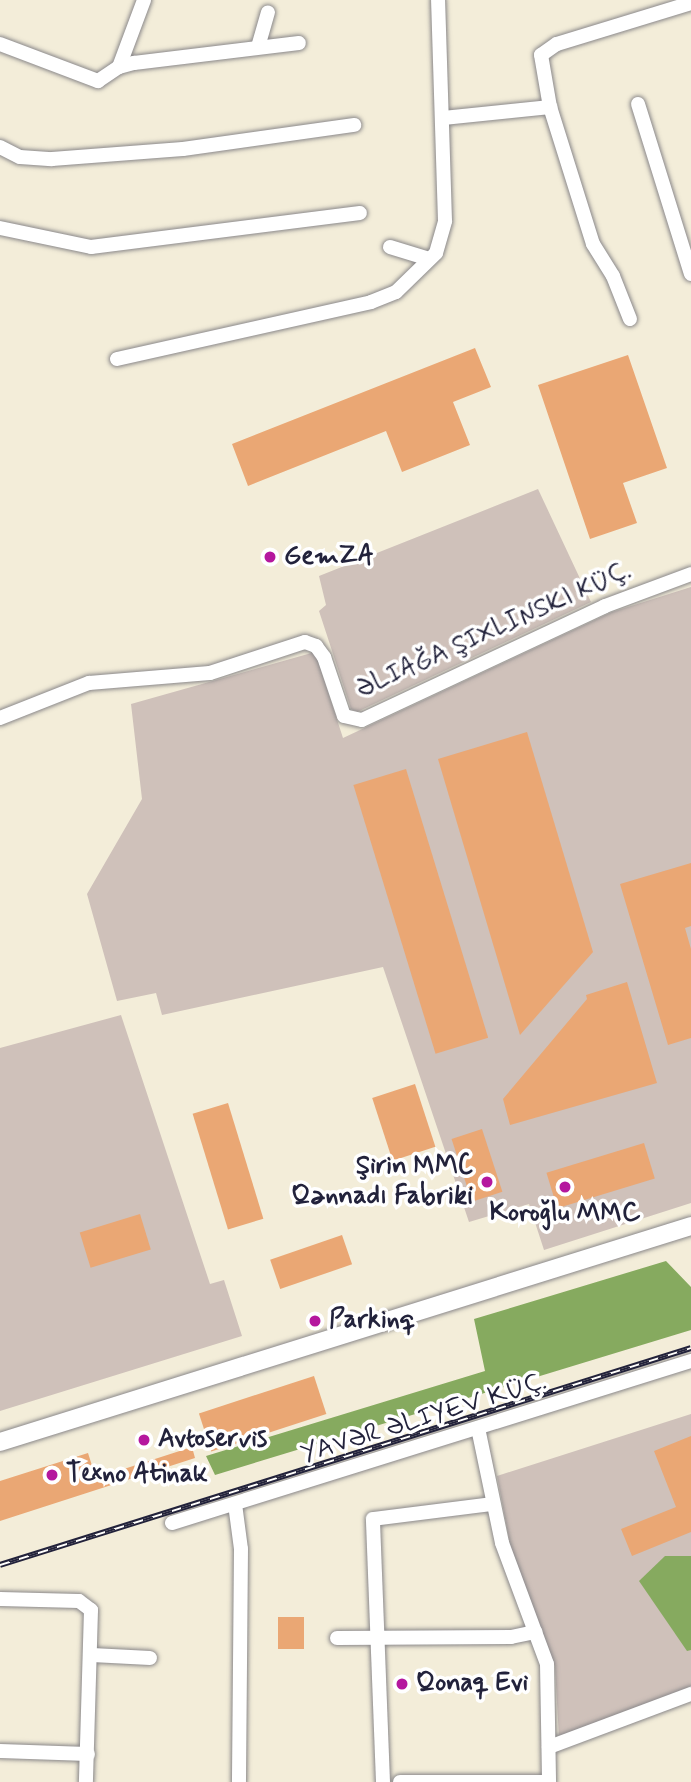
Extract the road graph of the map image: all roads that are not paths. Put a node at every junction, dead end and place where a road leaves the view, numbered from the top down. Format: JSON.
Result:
{"nodes":[{"id":1,"x":144,"y":0,"type":"edge"},
{"id":2,"x":438,"y":0,"type":"edge"},
{"id":3,"x":691,"y":3,"type":"edge"},
{"id":4,"x":268,"y":12,"type":"dead end"},
{"id":5,"x":299,"y":43,"type":"dead end"},
{"id":6,"x":0,"y":44,"type":"edge"},
{"id":7,"x":258,"y":47,"type":"junction"},
{"id":8,"x":119,"y":66,"type":"junction"},
{"id":9,"x":638,"y":104,"type":"dead end"},
{"id":10,"x":550,"y":107,"type":"junction"},
{"id":11,"x":443,"y":118,"type":"junction"},
{"id":12,"x":354,"y":125,"type":"dead end"},
{"id":13,"x":0,"y":147,"type":"edge"},
{"id":14,"x":360,"y":213,"type":"dead end"},
{"id":15,"x":0,"y":228,"type":"edge"},
{"id":16,"x":390,"y":247,"type":"dead end"},
{"id":17,"x":429,"y":259,"type":"junction"},
{"id":18,"x":691,"y":274,"type":"edge"},
{"id":19,"x":630,"y":319,"type":"dead end"},
{"id":20,"x":117,"y":359,"type":"dead end"},
{"id":21,"x":691,"y":574,"type":"edge"},
{"id":22,"x":0,"y":718,"type":"edge"},
{"id":23,"x":691,"y":1226,"type":"edge"},
{"id":24,"x":691,"y":1361,"type":"edge"},
{"id":25,"x":478,"y":1428,"type":"junction"},
{"id":26,"x":0,"y":1442,"type":"edge"},
{"id":27,"x":235,"y":1504,"type":"junction"},
{"id":28,"x":492,"y":1504,"type":"junction"},
{"id":29,"x":172,"y":1523,"type":"dead end"},
{"id":30,"x":0,"y":1599,"type":"edge"},
{"id":31,"x":535,"y":1632,"type":"junction"},
{"id":32,"x":378,"y":1636,"type":"junction"},
{"id":33,"x":337,"y":1637,"type":"dead end"},
{"id":34,"x":92,"y":1655,"type":"junction"},
{"id":35,"x":150,"y":1658,"type":"dead end"},
{"id":36,"x":691,"y":1694,"type":"edge"},
{"id":37,"x":549,"y":1747,"type":"junction"},
{"id":38,"x":0,"y":1751,"type":"edge"},
{"id":39,"x":88,"y":1754,"type":"junction"},
{"id":40,"x":86,"y":1782,"type":"edge"},
{"id":41,"x":239,"y":1782,"type":"edge"},
{"id":42,"x":383,"y":1782,"type":"edge"},
{"id":43,"x":400,"y":1782,"type":"edge"},
{"id":44,"x":548,"y":1782,"type":"edge"}],
"edges":[{"from":1,"to":8,"type":"street"},
{"from":2,"to":11,"type":"street"},
{"from":3,"to":10,"type":"street"},
{"from":4,"to":7,"type":"street"},
{"from":5,"to":7,"type":"street"},
{"from":6,"to":8,"type":"street"},
{"from":7,"to":8,"type":"street"},
{"from":9,"to":18,"type":"street"},
{"from":10,"to":11,"type":"street"},
{"from":10,"to":19,"type":"street"},
{"from":11,"to":17,"type":"street"},
{"from":12,"to":13,"type":"street"},
{"from":14,"to":15,"type":"street"},
{"from":16,"to":17,"type":"street"},
{"from":17,"to":20,"type":"street"},
{"from":21,"to":22,"type":"street"},
{"from":23,"to":26,"type":"street"},
{"from":24,"to":25,"type":"street","name":"YAVƏR ƏLIYEV KÜÇ."},
{"from":25,"to":27,"type":"street","name":"YAVƏR ƏLIYEV KÜÇ."},
{"from":25,"to":28,"type":"street"},
{"from":27,"to":29,"type":"street","name":"YAVƏR ƏLIYEV KÜÇ."},
{"from":27,"to":41,"type":"street"},
{"from":28,"to":31,"type":"street"},
{"from":28,"to":32,"type":"street"},
{"from":30,"to":34,"type":"street"},
{"from":31,"to":32,"type":"street"},
{"from":31,"to":37,"type":"street"},
{"from":32,"to":33,"type":"street"},
{"from":32,"to":42,"type":"street"},
{"from":34,"to":35,"type":"street"},
{"from":34,"to":39,"type":"street"},
{"from":36,"to":37,"type":"street"},
{"from":37,"to":44,"type":"street"},
{"from":38,"to":39,"type":"street"},
{"from":39,"to":40,"type":"street"},
{"from":43,"to":44,"type":"street"}]}
